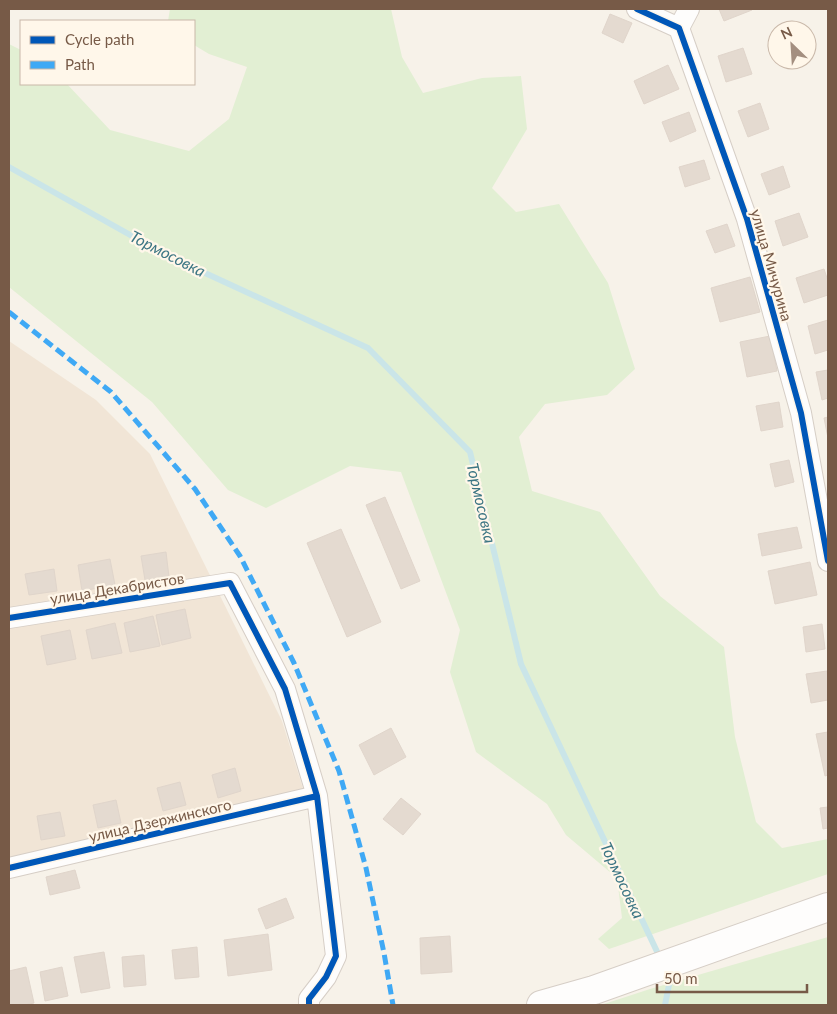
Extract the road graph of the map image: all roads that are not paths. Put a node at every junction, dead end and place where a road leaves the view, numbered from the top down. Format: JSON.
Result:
{"nodes":[{"id":1,"x":637,"y":9,"type":"edge"},
{"id":2,"x":689,"y":9,"type":"edge"},
{"id":3,"x":679,"y":28,"type":"junction"},
{"id":4,"x":828,"y":561,"type":"edge"},
{"id":5,"x":9,"y":618,"type":"edge"},
{"id":6,"x":317,"y":796,"type":"junction"},
{"id":7,"x":9,"y":868,"type":"edge"},
{"id":8,"x":828,"y":907,"type":"edge"},
{"id":9,"x":309,"y":1005,"type":"edge"},
{"id":10,"x":541,"y":1005,"type":"edge"}],
"edges":[{"from":1,"to":3,"type":"street"},
{"from":2,"to":3,"type":"street"},
{"from":3,"to":4,"type":"street","name":"улица Мичурина"},
{"from":5,"to":6,"type":"street","name":"улица Декабристов"},
{"from":6,"to":7,"type":"street","name":"улица Дзержинского"},
{"from":6,"to":9,"type":"street"},
{"from":8,"to":10,"type":"main road"}]}
